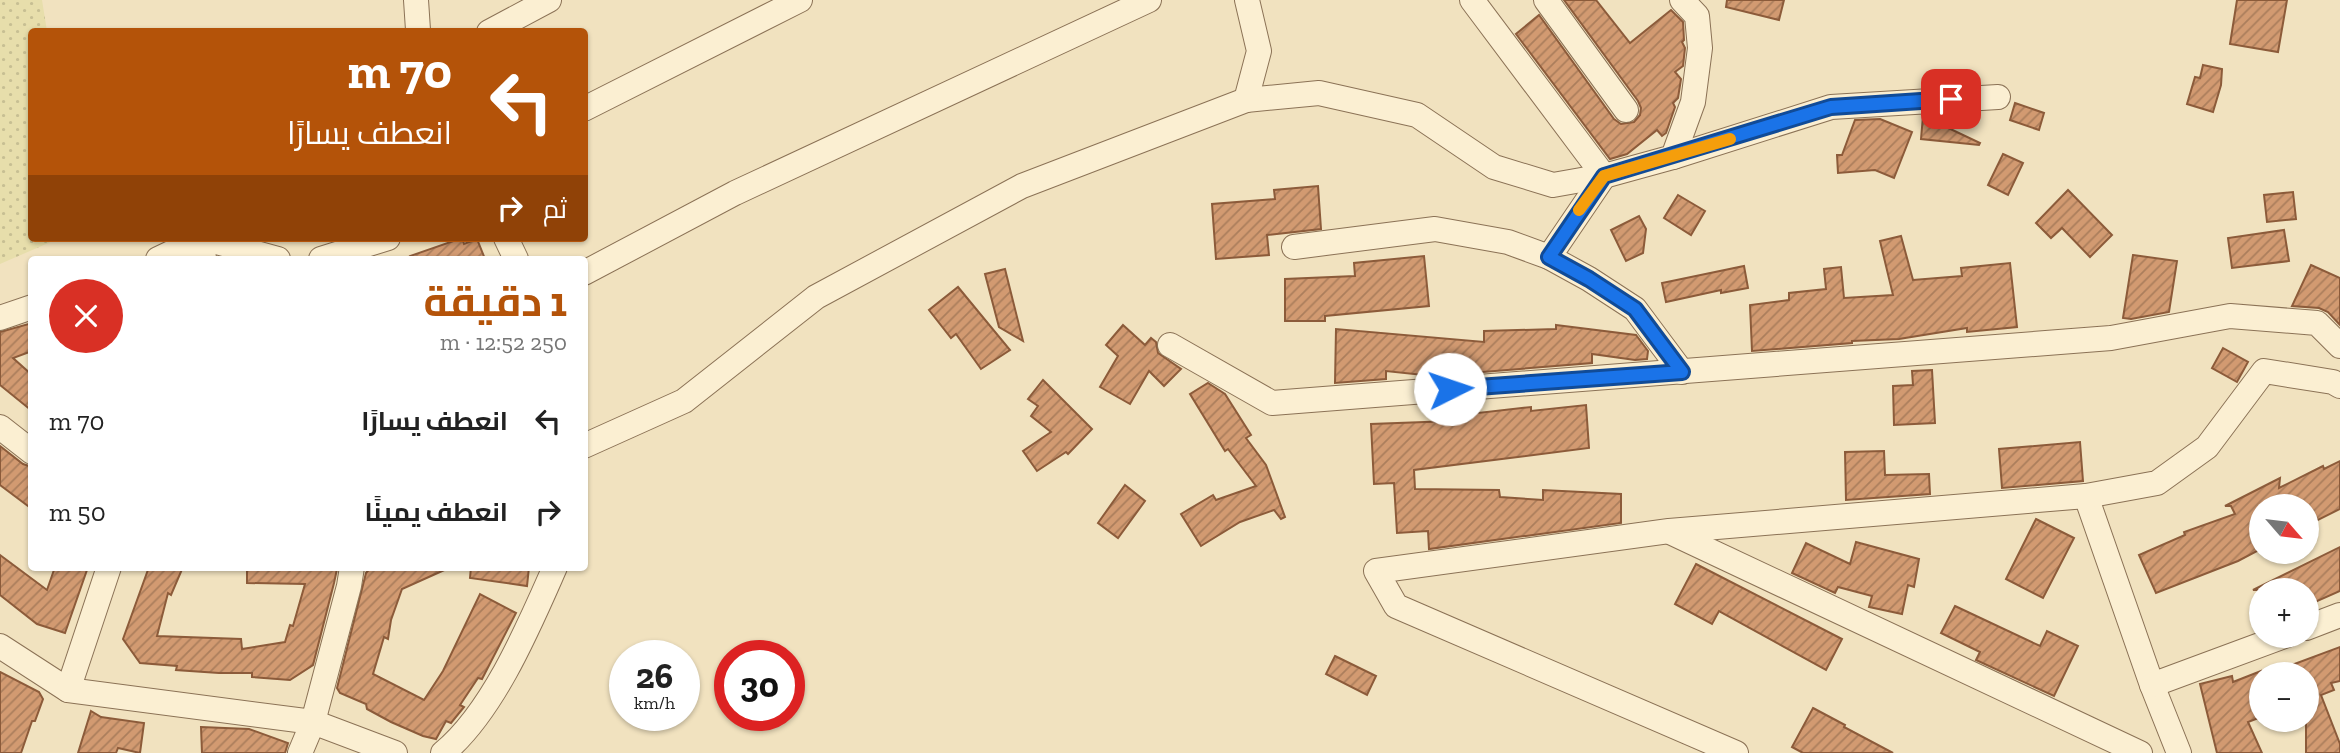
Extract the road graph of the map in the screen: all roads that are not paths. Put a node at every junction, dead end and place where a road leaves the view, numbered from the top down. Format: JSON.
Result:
{"nodes":[{"id":1,"x":416,"y":0,"type":"edge"},
{"id":2,"x":549,"y":0,"type":"edge"},
{"id":3,"x":800,"y":0,"type":"edge"},
{"id":4,"x":1149,"y":0,"type":"edge"},
{"id":5,"x":1247,"y":0,"type":"edge"},
{"id":6,"x":1472,"y":0,"type":"edge"},
{"id":7,"x":1546,"y":0,"type":"edge"},
{"id":8,"x":1682,"y":0,"type":"edge"},
{"id":9,"x":419,"y":28,"type":"edge"},
{"id":10,"x":496,"y":28,"type":"edge"},
{"id":11,"x":1998,"y":96,"type":"dead end"},
{"id":12,"x":1246,"y":100,"type":"junction"},
{"id":13,"x":588,"y":107,"type":"edge"},
{"id":14,"x":1626,"y":110,"type":"dead end"},
{"id":15,"x":1673,"y":157,"type":"junction"},
{"id":16,"x":1604,"y":176,"type":"junction"},
{"id":17,"x":194,"y":242,"type":"edge"},
{"id":18,"x":216,"y":242,"type":"edge"},
{"id":19,"x":375,"y":242,"type":"edge"},
{"id":20,"x":1294,"y":247,"type":"dead end"},
{"id":21,"x":164,"y":256,"type":"edge"},
{"id":22,"x":267,"y":256,"type":"edge"},
{"id":23,"x":331,"y":256,"type":"edge"},
{"id":24,"x":1549,"y":257,"type":"junction"},
{"id":25,"x":588,"y":270,"type":"edge"},
{"id":26,"x":28,"y":308,"type":"edge"},
{"id":27,"x":0,"y":318,"type":"edge"},
{"id":28,"x":1170,"y":345,"type":"dead end"},
{"id":29,"x":2340,"y":346,"type":"edge"},
{"id":30,"x":1682,"y":372,"type":"junction"},
{"id":31,"x":2340,"y":386,"type":"edge"},
{"id":32,"x":0,"y":427,"type":"edge"},
{"id":33,"x":588,"y":443,"type":"edge"},
{"id":34,"x":28,"y":449,"type":"edge"},
{"id":35,"x":2086,"y":496,"type":"junction"},
{"id":36,"x":1669,"y":531,"type":"junction"},
{"id":37,"x":108,"y":571,"type":"edge"},
{"id":38,"x":351,"y":571,"type":"edge"},
{"id":39,"x":553,"y":571,"type":"edge"},
{"id":40,"x":2340,"y":615,"type":"edge"},
{"id":41,"x":2319,"y":623,"type":"edge"},
{"id":42,"x":0,"y":646,"type":"edge"},
{"id":43,"x":2252,"y":648,"type":"edge"},
{"id":44,"x":2152,"y":685,"type":"junction"},
{"id":45,"x":68,"y":690,"type":"junction"},
{"id":46,"x":313,"y":722,"type":"junction"},
{"id":47,"x":300,"y":753,"type":"edge"},
{"id":48,"x":395,"y":753,"type":"edge"},
{"id":49,"x":443,"y":753,"type":"edge"},
{"id":50,"x":1736,"y":753,"type":"edge"},
{"id":51,"x":2140,"y":753,"type":"edge"},
{"id":52,"x":2179,"y":753,"type":"edge"}],
"edges":[{"from":1,"to":9,"type":"street"},
{"from":2,"to":10,"type":"street"},
{"from":3,"to":13,"type":"street"},
{"from":4,"to":25,"type":"street"},
{"from":5,"to":12,"type":"street"},
{"from":6,"to":16,"type":"street"},
{"from":7,"to":14,"type":"street"},
{"from":8,"to":15,"type":"street"},
{"from":11,"to":15,"type":"street"},
{"from":12,"to":16,"type":"street"},
{"from":12,"to":33,"type":"street"},
{"from":15,"to":16,"type":"street"},
{"from":16,"to":24,"type":"street"},
{"from":17,"to":21,"type":"street"},
{"from":18,"to":22,"type":"street"},
{"from":19,"to":23,"type":"street"},
{"from":20,"to":24,"type":"street"},
{"from":24,"to":30,"type":"street"},
{"from":26,"to":27,"type":"street"},
{"from":28,"to":30,"type":"street"},
{"from":29,"to":30,"type":"street"},
{"from":31,"to":35,"type":"street"},
{"from":32,"to":34,"type":"street"},
{"from":35,"to":36,"type":"street"},
{"from":35,"to":44,"type":"street"},
{"from":36,"to":50,"type":"street"},
{"from":36,"to":51,"type":"street"},
{"from":37,"to":45,"type":"street"},
{"from":38,"to":46,"type":"street"},
{"from":39,"to":49,"type":"street"},
{"from":40,"to":41,"type":"street"},
{"from":42,"to":45,"type":"street"},
{"from":43,"to":44,"type":"street"},
{"from":44,"to":52,"type":"street"},
{"from":45,"to":46,"type":"street"},
{"from":46,"to":47,"type":"street"},
{"from":46,"to":48,"type":"street"}]}
